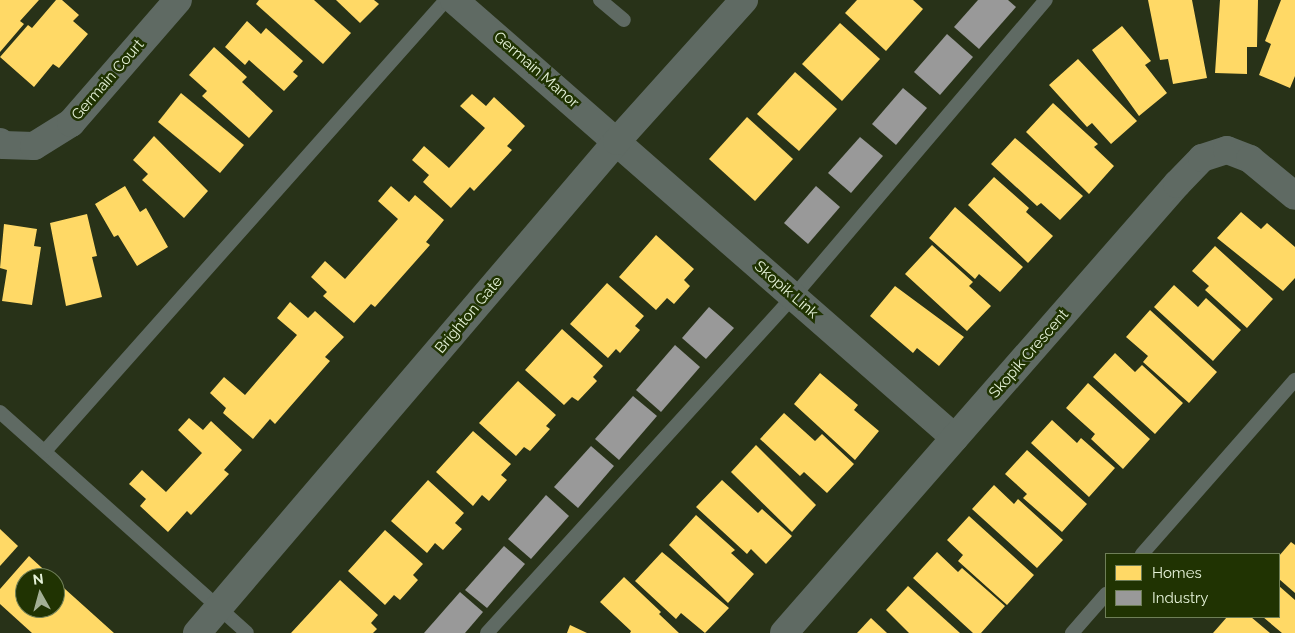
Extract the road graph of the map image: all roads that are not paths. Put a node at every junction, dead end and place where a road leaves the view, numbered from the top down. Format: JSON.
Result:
{"nodes":[{"id":1,"x":178,"y":0,"type":"edge"},
{"id":2,"x":446,"y":0,"type":"edge"},
{"id":3,"x":454,"y":0,"type":"edge"},
{"id":4,"x":600,"y":0,"type":"edge"},
{"id":5,"x":744,"y":0,"type":"edge"},
{"id":6,"x":1046,"y":0,"type":"edge"},
{"id":7,"x":624,"y":20,"type":"dead end"},
{"id":8,"x":617,"y":141,"type":"junction"},
{"id":9,"x":0,"y":142,"type":"edge"},
{"id":10,"x":1295,"y":196,"type":"edge"},
{"id":11,"x":793,"y":297,"type":"junction"},
{"id":12,"x":1295,"y":380,"type":"edge"},
{"id":13,"x":0,"y":412,"type":"edge"},
{"id":14,"x":955,"y":438,"type":"junction"},
{"id":15,"x":45,"y":451,"type":"junction"},
{"id":16,"x":1143,"y":553,"type":"edge"},
{"id":17,"x":1105,"y":595,"type":"edge"},
{"id":18,"x":218,"y":608,"type":"junction"},
{"id":19,"x":197,"y":633,"type":"edge"},
{"id":20,"x":247,"y":633,"type":"edge"},
{"id":21,"x":487,"y":633,"type":"edge"},
{"id":22,"x":784,"y":633,"type":"edge"},
{"id":23,"x":1072,"y":633,"type":"edge"}],
"edges":[{"from":1,"to":9,"type":"street","name":"Germain Court"},
{"from":2,"to":15,"type":"lane"},
{"from":3,"to":8,"type":"street","name":"Germain Manor"},
{"from":4,"to":7,"type":"lane"},
{"from":5,"to":8,"type":"street","name":"Brighton Gate"},
{"from":6,"to":11,"type":"lane"},
{"from":8,"to":11,"type":"street","name":"Skopik Link"},
{"from":8,"to":18,"type":"street","name":"Brighton Gate"},
{"from":10,"to":14,"type":"street","name":"Skopik Crescent"},
{"from":11,"to":14,"type":"street","name":"Skopik Link"},
{"from":11,"to":21,"type":"lane"},
{"from":12,"to":16,"type":"lane"},
{"from":13,"to":15,"type":"lane"},
{"from":14,"to":22,"type":"street","name":"Skopik Crescent"},
{"from":15,"to":18,"type":"lane"},
{"from":17,"to":23,"type":"lane"},
{"from":18,"to":19,"type":"street","name":"Brighton Gate"},
{"from":18,"to":20,"type":"lane"}]}
